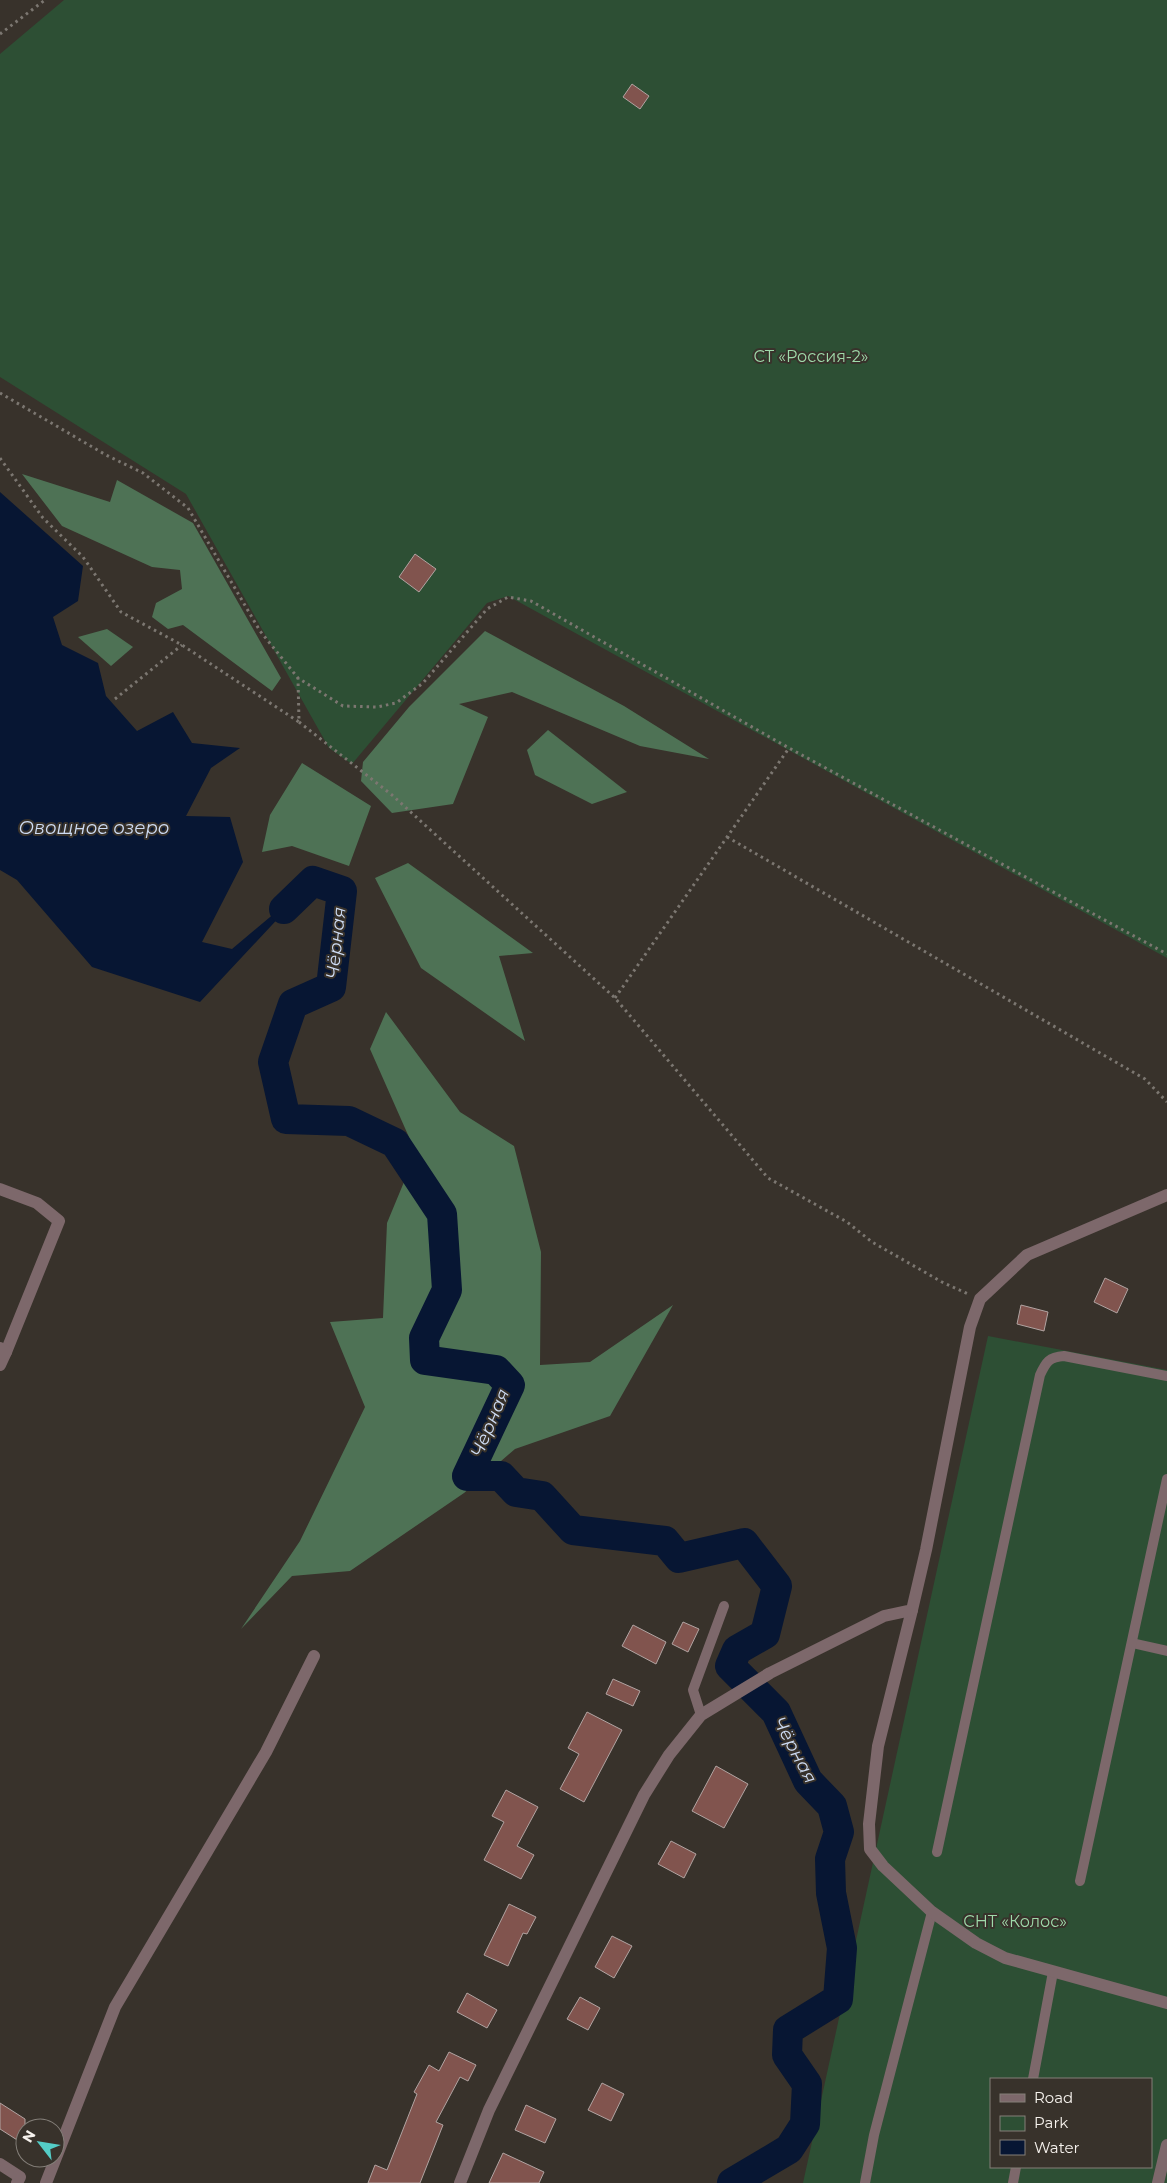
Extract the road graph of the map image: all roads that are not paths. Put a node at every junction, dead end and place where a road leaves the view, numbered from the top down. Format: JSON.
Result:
{"nodes":[{"id":1,"x":0,"y":1189,"type":"edge"},
{"id":2,"x":1167,"y":1194,"type":"edge"},
{"id":3,"x":3,"y":1350,"type":"edge"},
{"id":4,"x":0,"y":1365,"type":"edge"},
{"id":5,"x":1167,"y":1376,"type":"edge"},
{"id":6,"x":1167,"y":1479,"type":"edge"},
{"id":7,"x":724,"y":1606,"type":"dead end"},
{"id":8,"x":912,"y":1610,"type":"junction"},
{"id":9,"x":1132,"y":1643,"type":"junction"},
{"id":10,"x":1167,"y":1652,"type":"edge"},
{"id":11,"x":314,"y":1656,"type":"dead end"},
{"id":12,"x":701,"y":1715,"type":"junction"},
{"id":13,"x":937,"y":1852,"type":"dead end"},
{"id":14,"x":1080,"y":1881,"type":"dead end"},
{"id":15,"x":932,"y":1912,"type":"junction"},
{"id":16,"x":1054,"y":1972,"type":"junction"},
{"id":17,"x":1167,"y":2004,"type":"edge"},
{"id":18,"x":1033,"y":2078,"type":"edge"},
{"id":19,"x":1167,"y":2145,"type":"edge"},
{"id":20,"x":0,"y":2164,"type":"edge"},
{"id":21,"x":1016,"y":2168,"type":"edge"},
{"id":22,"x":18,"y":2180,"type":"edge"},
{"id":23,"x":46,"y":2183,"type":"edge"},
{"id":24,"x":460,"y":2183,"type":"edge"},
{"id":25,"x":865,"y":2183,"type":"edge"},
{"id":26,"x":1013,"y":2183,"type":"edge"},
{"id":27,"x":1158,"y":2183,"type":"edge"}],
"edges":[{"from":1,"to":3,"type":"street"},
{"from":2,"to":8,"type":"street"},
{"from":3,"to":4,"type":"street"},
{"from":5,"to":13,"type":"lane"},
{"from":6,"to":9,"type":"lane"},
{"from":7,"to":12,"type":"lane"},
{"from":8,"to":12,"type":"street"},
{"from":8,"to":15,"type":"street"},
{"from":9,"to":10,"type":"lane"},
{"from":9,"to":14,"type":"lane"},
{"from":11,"to":23,"type":"street"},
{"from":12,"to":24,"type":"street"},
{"from":15,"to":16,"type":"street"},
{"from":15,"to":25,"type":"lane"},
{"from":16,"to":17,"type":"street"},
{"from":16,"to":18,"type":"lane"},
{"from":19,"to":27,"type":"street"},
{"from":20,"to":22,"type":"street"},
{"from":21,"to":26,"type":"lane"}]}
